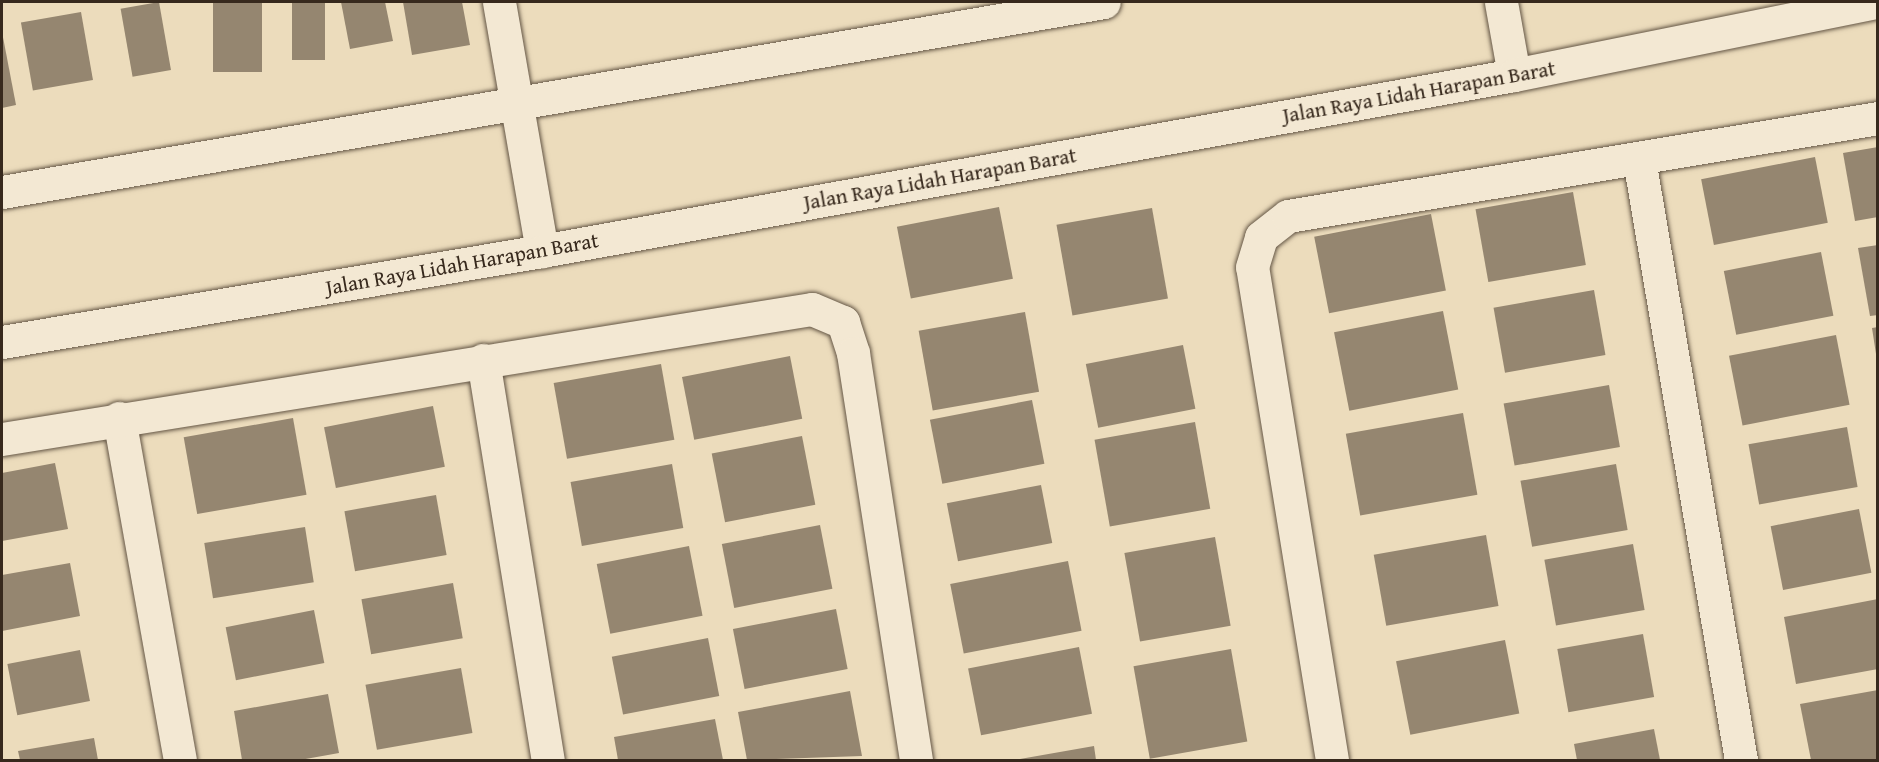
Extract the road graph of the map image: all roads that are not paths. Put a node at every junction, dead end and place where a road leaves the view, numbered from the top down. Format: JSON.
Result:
{"nodes":[{"id":1,"x":499,"y":2,"type":"edge"},
{"id":2,"x":1104,"y":2,"type":"edge"},
{"id":3,"x":1501,"y":2,"type":"edge"},
{"id":4,"x":1877,"y":2,"type":"edge"},
{"id":5,"x":1514,"y":75,"type":"junction"},
{"id":6,"x":517,"y":104,"type":"junction"},
{"id":7,"x":1878,"y":118,"type":"edge"},
{"id":8,"x":1639,"y":159,"type":"junction"},
{"id":9,"x":2,"y":192,"type":"edge"},
{"id":10,"x":542,"y":251,"type":"junction"},
{"id":11,"x":2,"y":342,"type":"edge"},
{"id":12,"x":483,"y":360,"type":"junction"},
{"id":13,"x":119,"y":418,"type":"junction"},
{"id":14,"x":2,"y":439,"type":"edge"},
{"id":15,"x":180,"y":760,"type":"edge"},
{"id":16,"x":548,"y":760,"type":"edge"},
{"id":17,"x":916,"y":760,"type":"edge"},
{"id":18,"x":1332,"y":760,"type":"edge"},
{"id":19,"x":1741,"y":760,"type":"edge"}],
"edges":[{"from":1,"to":6,"type":"street"},
{"from":2,"to":6,"type":"street"},
{"from":3,"to":5,"type":"street"},
{"from":4,"to":5,"type":"street","name":"Jalan Raya Lidah Harapan Barat"},
{"from":5,"to":10,"type":"street","name":"Jalan Raya Lidah Harapan Barat"},
{"from":6,"to":9,"type":"street"},
{"from":6,"to":10,"type":"street"},
{"from":7,"to":8,"type":"street"},
{"from":8,"to":18,"type":"street"},
{"from":8,"to":19,"type":"street"},
{"from":10,"to":11,"type":"street","name":"Jalan Raya Lidah Harapan Barat"},
{"from":12,"to":13,"type":"street"},
{"from":12,"to":16,"type":"street"},
{"from":12,"to":17,"type":"street"},
{"from":13,"to":14,"type":"street"},
{"from":13,"to":15,"type":"street"}]}
